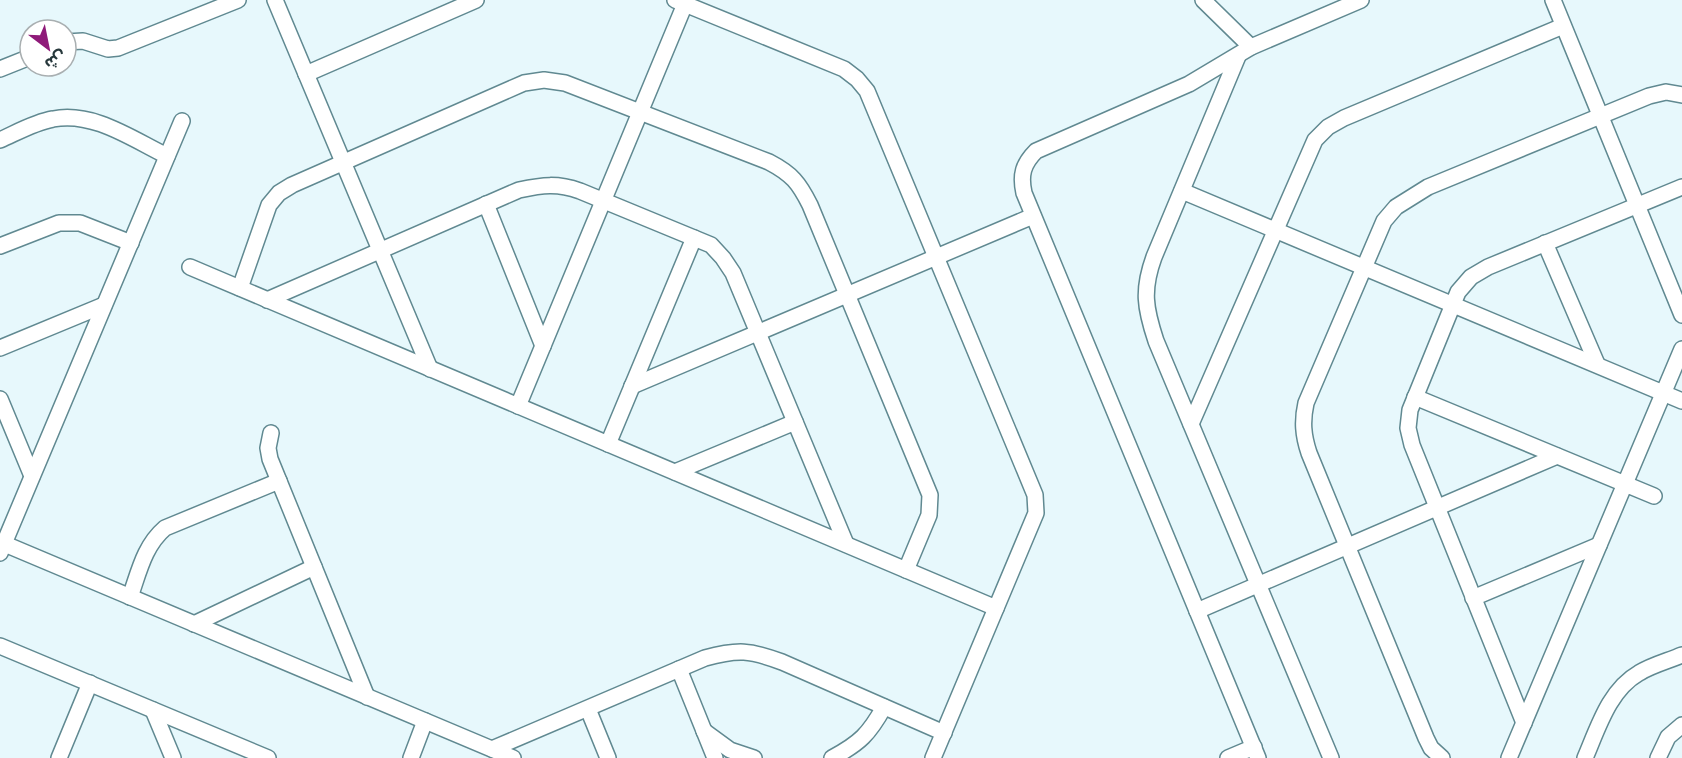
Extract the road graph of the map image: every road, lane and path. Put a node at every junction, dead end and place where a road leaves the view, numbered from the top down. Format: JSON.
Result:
{"nodes":[{"id":1,"x":238,"y":0,"type":"edge"},
{"id":2,"x":275,"y":0,"type":"edge"},
{"id":3,"x":476,"y":0,"type":"edge"},
{"id":4,"x":1203,"y":0,"type":"edge"},
{"id":5,"x":1361,"y":0,"type":"edge"},
{"id":6,"x":1553,"y":0,"type":"edge"},
{"id":7,"x":680,"y":2,"type":"edge"},
{"id":8,"x":1563,"y":26,"type":"junction"},
{"id":9,"x":78,"y":41,"type":"edge"},
{"id":10,"x":1245,"y":51,"type":"junction"},
{"id":11,"x":18,"y":62,"type":"edge"},
{"id":12,"x":0,"y":69,"type":"edge"},
{"id":13,"x":306,"y":74,"type":"junction"},
{"id":14,"x":1682,"y":95,"type":"edge"},
{"id":15,"x":640,"y":112,"type":"junction"},
{"id":16,"x":1600,"y":116,"type":"junction"},
{"id":17,"x":182,"y":121,"type":"dead end"},
{"id":18,"x":0,"y":140,"type":"edge"},
{"id":19,"x":167,"y":156,"type":"junction"},
{"id":20,"x":343,"y":162,"type":"junction"},
{"id":21,"x":1682,"y":187,"type":"edge"},
{"id":22,"x":1182,"y":191,"type":"junction"},
{"id":23,"x":603,"y":200,"type":"junction"},
{"id":24,"x":486,"y":204,"type":"junction"},
{"id":25,"x":1637,"y":205,"type":"junction"},
{"id":26,"x":1033,"y":216,"type":"junction"},
{"id":27,"x":1276,"y":230,"type":"junction"},
{"id":28,"x":694,"y":238,"type":"junction"},
{"id":29,"x":131,"y":243,"type":"junction"},
{"id":30,"x":1545,"y":243,"type":"junction"},
{"id":31,"x":0,"y":246,"type":"edge"},
{"id":32,"x":380,"y":250,"type":"junction"},
{"id":33,"x":936,"y":257,"type":"junction"},
{"id":34,"x":190,"y":267,"type":"dead end"},
{"id":35,"x":1365,"y":267,"type":"junction"},
{"id":36,"x":240,"y":288,"type":"junction"},
{"id":37,"x":848,"y":295,"type":"junction"},
{"id":38,"x":267,"y":300,"type":"junction"},
{"id":39,"x":1452,"y":304,"type":"junction"},
{"id":40,"x":104,"y":305,"type":"junction"},
{"id":41,"x":1682,"y":315,"type":"edge"},
{"id":42,"x":758,"y":333,"type":"junction"},
{"id":43,"x":543,"y":346,"type":"junction"},
{"id":44,"x":0,"y":348,"type":"edge"},
{"id":45,"x":1682,"y":349,"type":"edge"},
{"id":46,"x":1597,"y":364,"type":"junction"},
{"id":47,"x":430,"y":369,"type":"junction"},
{"id":48,"x":632,"y":386,"type":"junction"},
{"id":49,"x":1664,"y":393,"type":"junction"},
{"id":50,"x":1415,"y":397,"type":"junction"},
{"id":51,"x":0,"y":399,"type":"edge"},
{"id":52,"x":1682,"y":400,"type":"edge"},
{"id":53,"x":518,"y":406,"type":"junction"},
{"id":54,"x":795,"y":422,"type":"junction"},
{"id":55,"x":1191,"y":424,"type":"junction"},
{"id":56,"x":271,"y":432,"type":"dead end"},
{"id":57,"x":608,"y":444,"type":"junction"},
{"id":58,"x":1557,"y":456,"type":"junction"},
{"id":59,"x":675,"y":472,"type":"junction"},
{"id":60,"x":33,"y":476,"type":"junction"},
{"id":61,"x":279,"y":481,"type":"junction"},
{"id":62,"x":1625,"y":484,"type":"junction"},
{"id":63,"x":1653,"y":496,"type":"dead end"},
{"id":64,"x":1437,"y":508,"type":"junction"},
{"id":65,"x":846,"y":544,"type":"junction"},
{"id":66,"x":1599,"y":545,"type":"junction"},
{"id":67,"x":1,"y":546,"type":"edge"},
{"id":68,"x":1347,"y":546,"type":"junction"},
{"id":69,"x":314,"y":567,"type":"junction"},
{"id":70,"x":906,"y":570,"type":"junction"},
{"id":71,"x":1258,"y":585,"type":"junction"},
{"id":72,"x":130,"y":597,"type":"junction"},
{"id":73,"x":1473,"y":598,"type":"junction"},
{"id":74,"x":996,"y":608,"type":"junction"},
{"id":75,"x":1197,"y":611,"type":"junction"},
{"id":76,"x":194,"y":624,"type":"junction"},
{"id":77,"x":0,"y":646,"type":"edge"},
{"id":78,"x":1682,"y":655,"type":"edge"},
{"id":79,"x":679,"y":669,"type":"junction"},
{"id":80,"x":90,"y":683,"type":"junction"},
{"id":81,"x":367,"y":697,"type":"junction"},
{"id":82,"x":884,"y":706,"type":"junction"},
{"id":83,"x":588,"y":709,"type":"junction"},
{"id":84,"x":153,"y":710,"type":"junction"},
{"id":85,"x":425,"y":721,"type":"junction"},
{"id":86,"x":1524,"y":723,"type":"junction"},
{"id":87,"x":1682,"y":725,"type":"edge"},
{"id":88,"x":704,"y":731,"type":"junction"},
{"id":89,"x":944,"y":733,"type":"junction"},
{"id":90,"x":492,"y":749,"type":"junction"},
{"id":91,"x":1256,"y":753,"type":"edge"},
{"id":92,"x":62,"y":755,"type":"edge"},
{"id":93,"x":173,"y":758,"type":"edge"},
{"id":94,"x":268,"y":758,"type":"edge"},
{"id":95,"x":411,"y":758,"type":"edge"},
{"id":96,"x":513,"y":758,"type":"edge"},
{"id":97,"x":608,"y":758,"type":"edge"},
{"id":98,"x":715,"y":758,"type":"edge"},
{"id":99,"x":754,"y":758,"type":"edge"},
{"id":100,"x":832,"y":758,"type":"edge"},
{"id":101,"x":933,"y":758,"type":"edge"},
{"id":102,"x":1228,"y":758,"type":"edge"},
{"id":103,"x":1331,"y":758,"type":"edge"},
{"id":104,"x":1442,"y":758,"type":"edge"},
{"id":105,"x":1509,"y":758,"type":"edge"},
{"id":106,"x":1585,"y":758,"type":"edge"},
{"id":107,"x":1658,"y":758,"type":"edge"}],
"edges":[{"from":1,"to":9,"type":"street"},
{"from":2,"to":13,"type":"street"},
{"from":3,"to":13,"type":"street"},
{"from":4,"to":10,"type":"street"},
{"from":5,"to":10,"type":"street"},
{"from":6,"to":8,"type":"street"},
{"from":7,"to":15,"type":"street"},
{"from":7,"to":33,"type":"street"},
{"from":8,"to":16,"type":"street"},
{"from":8,"to":27,"type":"street"},
{"from":10,"to":22,"type":"street"},
{"from":10,"to":26,"type":"street"},
{"from":11,"to":12,"type":"street"},
{"from":13,"to":20,"type":"street"},
{"from":14,"to":16,"type":"street"},
{"from":15,"to":20,"type":"street"},
{"from":15,"to":23,"type":"street"},
{"from":15,"to":37,"type":"street"},
{"from":16,"to":25,"type":"street"},
{"from":16,"to":35,"type":"street"},
{"from":17,"to":19,"type":"street"},
{"from":18,"to":19,"type":"street"},
{"from":19,"to":29,"type":"street"},
{"from":20,"to":32,"type":"street"},
{"from":20,"to":36,"type":"street"},
{"from":21,"to":25,"type":"street"},
{"from":22,"to":27,"type":"street"},
{"from":22,"to":55,"type":"street"},
{"from":23,"to":24,"type":"street"},
{"from":23,"to":28,"type":"street"},
{"from":23,"to":43,"type":"street"},
{"from":24,"to":32,"type":"street"},
{"from":24,"to":43,"type":"street"},
{"from":25,"to":30,"type":"street"},
{"from":25,"to":41,"type":"street"},
{"from":26,"to":33,"type":"street"},
{"from":26,"to":75,"type":"street"},
{"from":27,"to":35,"type":"street"},
{"from":27,"to":55,"type":"street"},
{"from":28,"to":42,"type":"street"},
{"from":28,"to":48,"type":"street"},
{"from":29,"to":31,"type":"street"},
{"from":29,"to":40,"type":"street"},
{"from":30,"to":39,"type":"street"},
{"from":30,"to":46,"type":"street"},
{"from":32,"to":38,"type":"street"},
{"from":32,"to":47,"type":"street"},
{"from":33,"to":37,"type":"street"},
{"from":33,"to":74,"type":"street"},
{"from":34,"to":36,"type":"street"},
{"from":35,"to":39,"type":"street"},
{"from":35,"to":68,"type":"street"},
{"from":36,"to":38,"type":"street"},
{"from":37,"to":42,"type":"street"},
{"from":37,"to":70,"type":"street"},
{"from":38,"to":47,"type":"street"},
{"from":39,"to":46,"type":"street"},
{"from":39,"to":50,"type":"street"},
{"from":40,"to":44,"type":"street"},
{"from":40,"to":60,"type":"street"},
{"from":42,"to":48,"type":"street"},
{"from":42,"to":54,"type":"street"},
{"from":43,"to":53,"type":"street"},
{"from":45,"to":49,"type":"street"},
{"from":46,"to":49,"type":"street"},
{"from":47,"to":53,"type":"street"},
{"from":48,"to":57,"type":"street"},
{"from":49,"to":52,"type":"street"},
{"from":49,"to":62,"type":"street"},
{"from":50,"to":58,"type":"street"},
{"from":50,"to":64,"type":"street"},
{"from":51,"to":60,"type":"street"},
{"from":53,"to":57,"type":"street"},
{"from":54,"to":59,"type":"street"},
{"from":54,"to":65,"type":"street"},
{"from":55,"to":71,"type":"street"},
{"from":56,"to":61,"type":"street"},
{"from":57,"to":59,"type":"street"},
{"from":58,"to":62,"type":"street"},
{"from":58,"to":64,"type":"street"},
{"from":59,"to":65,"type":"street"},
{"from":60,"to":67,"type":"street"},
{"from":61,"to":69,"type":"street"},
{"from":61,"to":72,"type":"street"},
{"from":62,"to":63,"type":"street"},
{"from":62,"to":66,"type":"street"},
{"from":64,"to":68,"type":"street"},
{"from":64,"to":73,"type":"street"},
{"from":65,"to":70,"type":"street"},
{"from":66,"to":73,"type":"street"},
{"from":66,"to":86,"type":"street"},
{"from":67,"to":72,"type":"street"},
{"from":68,"to":71,"type":"street"},
{"from":68,"to":104,"type":"street"},
{"from":69,"to":76,"type":"street"},
{"from":69,"to":81,"type":"street"},
{"from":70,"to":74,"type":"street"},
{"from":71,"to":75,"type":"street"},
{"from":71,"to":103,"type":"street"},
{"from":72,"to":76,"type":"street"},
{"from":73,"to":86,"type":"street"},
{"from":74,"to":89,"type":"street"},
{"from":75,"to":91,"type":"street"},
{"from":76,"to":81,"type":"street"},
{"from":77,"to":80,"type":"street"},
{"from":78,"to":106,"type":"street"},
{"from":79,"to":82,"type":"street"},
{"from":79,"to":83,"type":"street"},
{"from":79,"to":88,"type":"street"},
{"from":80,"to":84,"type":"street"},
{"from":80,"to":92,"type":"street"},
{"from":81,"to":85,"type":"street"},
{"from":82,"to":89,"type":"street"},
{"from":82,"to":100,"type":"street"},
{"from":83,"to":90,"type":"street"},
{"from":83,"to":97,"type":"street"},
{"from":84,"to":93,"type":"street"},
{"from":84,"to":94,"type":"street"},
{"from":85,"to":90,"type":"street"},
{"from":85,"to":95,"type":"street"},
{"from":86,"to":105,"type":"street"},
{"from":87,"to":107,"type":"street"},
{"from":88,"to":98,"type":"street"},
{"from":88,"to":99,"type":"street"},
{"from":89,"to":101,"type":"street"},
{"from":90,"to":96,"type":"street"},
{"from":91,"to":102,"type":"street"}]}
